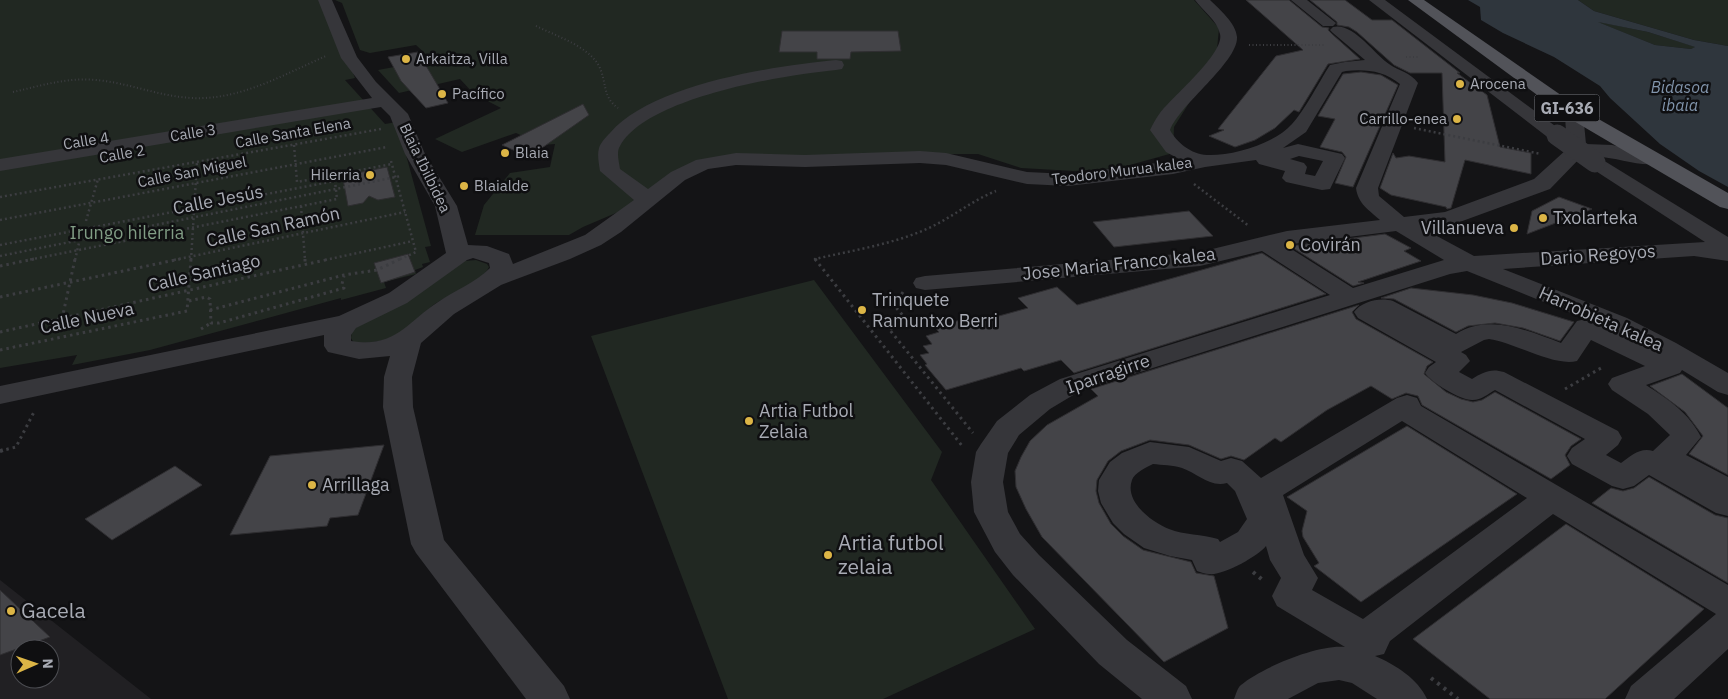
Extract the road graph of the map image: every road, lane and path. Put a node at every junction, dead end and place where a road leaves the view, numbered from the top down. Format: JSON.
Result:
{"nodes":[{"id":1,"x":325,"y":0,"type":"edge"},
{"id":2,"x":1202,"y":0,"type":"edge"},
{"id":3,"x":1298,"y":0,"type":"edge"},
{"id":4,"x":1376,"y":0,"type":"edge"},
{"id":5,"x":1415,"y":0,"type":"edge"},
{"id":6,"x":536,"y":26,"type":"dead end"},
{"id":7,"x":1241,"y":45,"type":"dead end"},
{"id":8,"x":1324,"y":45,"type":"dead end"},
{"id":9,"x":346,"y":50,"type":"junction"},
{"id":10,"x":836,"y":65,"type":"dead end"},
{"id":11,"x":1382,"y":67,"type":"junction"},
{"id":12,"x":13,"y":92,"type":"dead end"},
{"id":13,"x":385,"y":101,"type":"junction"},
{"id":14,"x":361,"y":110,"type":"junction"},
{"id":15,"x":1574,"y":113,"type":"junction"},
{"id":16,"x":636,"y":118,"type":"junction"},
{"id":17,"x":1394,"y":124,"type":"junction"},
{"id":18,"x":294,"y":145,"type":"junction"},
{"id":19,"x":388,"y":147,"type":"dead end"},
{"id":20,"x":1572,"y":154,"type":"junction"},
{"id":21,"x":0,"y":155,"type":"edge"},
{"id":22,"x":1652,"y":158,"type":"junction"},
{"id":23,"x":1205,"y":161,"type":"junction"},
{"id":24,"x":197,"y":162,"type":"junction"},
{"id":25,"x":296,"y":164,"type":"junction"},
{"id":26,"x":392,"y":164,"type":"dead end"},
{"id":27,"x":0,"y":165,"type":"edge"},
{"id":28,"x":0,"y":175,"type":"edge"},
{"id":29,"x":98,"y":179,"type":"junction"},
{"id":30,"x":405,"y":181,"type":"junction"},
{"id":31,"x":1190,"y":181,"type":"dead end"},
{"id":32,"x":196,"y":183,"type":"junction"},
{"id":33,"x":337,"y":189,"type":"junction"},
{"id":34,"x":0,"y":197,"type":"edge"},
{"id":35,"x":647,"y":199,"type":"junction"},
{"id":36,"x":1728,"y":202,"type":"edge"},
{"id":37,"x":91,"y":203,"type":"junction"},
{"id":38,"x":301,"y":206,"type":"junction"},
{"id":39,"x":194,"y":208,"type":"junction"},
{"id":40,"x":405,"y":212,"type":"junction"},
{"id":41,"x":194,"y":217,"type":"junction"},
{"id":42,"x":0,"y":220,"type":"edge"},
{"id":43,"x":86,"y":221,"type":"dead end"},
{"id":44,"x":1402,"y":225,"type":"junction"},
{"id":45,"x":1693,"y":225,"type":"junction"},
{"id":46,"x":193,"y":228,"type":"junction"},
{"id":47,"x":82,"y":230,"type":"junction"},
{"id":48,"x":303,"y":234,"type":"junction"},
{"id":49,"x":80,"y":240,"type":"junction"},
{"id":50,"x":413,"y":240,"type":"junction"},
{"id":51,"x":1267,"y":242,"type":"junction"},
{"id":52,"x":0,"y":245,"type":"edge"},
{"id":53,"x":1728,"y":247,"type":"edge"},
{"id":54,"x":1703,"y":248,"type":"junction"},
{"id":55,"x":78,"y":251,"type":"junction"},
{"id":56,"x":1728,"y":254,"type":"edge"},
{"id":57,"x":0,"y":256,"type":"edge"},
{"id":58,"x":474,"y":256,"type":"junction"},
{"id":59,"x":192,"y":257,"type":"junction"},
{"id":60,"x":305,"y":264,"type":"junction"},
{"id":61,"x":1468,"y":264,"type":"junction"},
{"id":62,"x":0,"y":266,"type":"edge"},
{"id":63,"x":344,"y":275,"type":"junction"},
{"id":64,"x":70,"y":282,"type":"junction"},
{"id":65,"x":925,"y":283,"type":"dead end"},
{"id":66,"x":190,"y":290,"type":"junction"},
{"id":67,"x":0,"y":297,"type":"edge"},
{"id":68,"x":1350,"y":297,"type":"junction"},
{"id":69,"x":189,"y":301,"type":"junction"},
{"id":70,"x":894,"y":305,"type":"dead end"},
{"id":71,"x":210,"y":310,"type":"junction"},
{"id":72,"x":62,"y":319,"type":"junction"},
{"id":73,"x":342,"y":331,"type":"junction"},
{"id":74,"x":0,"y":332,"type":"edge"},
{"id":75,"x":408,"y":341,"type":"junction"},
{"id":76,"x":0,"y":350,"type":"edge"},
{"id":77,"x":374,"y":352,"type":"junction"},
{"id":78,"x":1603,"y":367,"type":"dead end"},
{"id":79,"x":398,"y":377,"type":"junction"},
{"id":80,"x":50,"y":386,"type":"junction"},
{"id":81,"x":1728,"y":386,"type":"edge"},
{"id":82,"x":1562,"y":391,"type":"dead end"},
{"id":83,"x":0,"y":394,"type":"edge"},
{"id":84,"x":977,"y":437,"type":"dead end"},
{"id":85,"x":0,"y":450,"type":"edge"},
{"id":86,"x":1728,"y":491,"type":"edge"},
{"id":87,"x":1551,"y":498,"type":"junction"},
{"id":88,"x":1728,"y":504,"type":"edge"},
{"id":89,"x":1728,"y":604,"type":"edge"},
{"id":90,"x":1728,"y":626,"type":"edge"},
{"id":91,"x":550,"y":699,"type":"edge"},
{"id":92,"x":1172,"y":699,"type":"edge"},
{"id":93,"x":1254,"y":699,"type":"edge"},
{"id":94,"x":1407,"y":699,"type":"edge"},
{"id":95,"x":1645,"y":699,"type":"edge"}],
"edges":[{"from":1,"to":9,"type":"street","name":"Blaia Ibilbidea"},
{"from":2,"to":23,"type":"street"},
{"from":3,"to":11,"type":"street"},
{"from":4,"to":45,"type":"street","bridge":true},
{"from":5,"to":15,"type":"main road","number":"GI-636"},
{"from":6,"to":16,"type":"path"},
{"from":7,"to":8,"type":"path"},
{"from":9,"to":12,"type":"path"},
{"from":9,"to":13,"type":"street","name":"Blaia Ibilbidea"},
{"from":10,"to":16,"type":"street"},
{"from":11,"to":17,"type":"street","name":"Teodoro Murua kalea"},
{"from":11,"to":23,"type":"street","name":"Teodoro Murua kalea"},
{"from":13,"to":14,"type":"street","name":"Calle 3"},
{"from":13,"to":58,"type":"street","name":"Blaia Ibilbidea"},
{"from":14,"to":18,"type":"path","name":"Calle Santa Elena"},
{"from":14,"to":21,"type":"street","name":"Calle 4"},
{"from":14,"to":27,"type":"street","name":"Calle 3"},
{"from":14,"to":28,"type":"street","name":"Calle 2"},
{"from":15,"to":20,"type":"street"},
{"from":15,"to":22,"type":"main road","number":"GI-636"},
{"from":16,"to":35,"type":"street"},
{"from":17,"to":20,"type":"path"},
{"from":17,"to":44,"type":"street","name":"Teodoro Murua kalea"},
{"from":18,"to":24,"type":"path","name":"Calle Santa Elena"},
{"from":18,"to":25,"type":"path"},
{"from":19,"to":25,"type":"path","name":"Calle San Miguel"},
{"from":20,"to":22,"type":"street"},
{"from":20,"to":44,"type":"street","name":"Jose Maria Franco kalea"},
{"from":22,"to":36,"type":"main road","number":"GI-636"},
{"from":23,"to":35,"type":"street","name":"Teodoro Murua kalea"},
{"from":24,"to":29,"type":"path","name":"Calle Santa Elena"},
{"from":24,"to":32,"type":"path"},
{"from":25,"to":26,"type":"path"},
{"from":25,"to":32,"type":"path","name":"Calle San Miguel"},
{"from":29,"to":34,"type":"path","name":"Calle Santa Elena"},
{"from":29,"to":37,"type":"path"},
{"from":30,"to":33,"type":"path","name":"Calle Jesús"},
{"from":30,"to":40,"type":"path"},
{"from":30,"to":58,"type":"street"},
{"from":31,"to":51,"type":"path"},
{"from":32,"to":37,"type":"path","name":"Calle San Miguel"},
{"from":32,"to":39,"type":"path"},
{"from":33,"to":38,"type":"path"},
{"from":33,"to":39,"type":"path"},
{"from":33,"to":41,"type":"path","name":"Calle Jesús"},
{"from":35,"to":58,"type":"street","name":"Teodoro Murua kalea"},
{"from":37,"to":42,"type":"path","name":"Calle San Miguel"},
{"from":37,"to":43,"type":"path"},
{"from":38,"to":46,"type":"path"},
{"from":38,"to":48,"type":"path"},
{"from":39,"to":41,"type":"path"},
{"from":39,"to":47,"type":"path"},
{"from":40,"to":48,"type":"path","name":"Calle San Ramón"},
{"from":40,"to":50,"type":"path"},
{"from":41,"to":46,"type":"path"},
{"from":41,"to":49,"type":"path","name":"Calle Jesús"},
{"from":44,"to":51,"type":"street","name":"Jose Maria Franco kalea"},
{"from":44,"to":61,"type":"street"},
{"from":45,"to":53,"type":"street"},
{"from":45,"to":54,"type":"street"},
{"from":46,"to":55,"type":"path"},
{"from":46,"to":59,"type":"path"},
{"from":47,"to":49,"type":"path"},
{"from":47,"to":52,"type":"path"},
{"from":48,"to":59,"type":"path","name":"Calle San Ramón"},
{"from":48,"to":60,"type":"path"},
{"from":49,"to":55,"type":"path"},
{"from":49,"to":57,"type":"path","name":"Calle Jesús"},
{"from":50,"to":60,"type":"path","name":"Calle Santiago"},
{"from":50,"to":63,"type":"path"},
{"from":51,"to":65,"type":"street","name":"Jose Maria Franco kalea"},
{"from":51,"to":68,"type":"street"},
{"from":54,"to":56,"type":"street","name":"Dario Regoyos"},
{"from":54,"to":61,"type":"street","name":"Dario Regoyos"},
{"from":55,"to":62,"type":"path"},
{"from":55,"to":64,"type":"path"},
{"from":58,"to":73,"type":"street"},
{"from":58,"to":75,"type":"street"},
{"from":59,"to":64,"type":"path","name":"Calle San Ramón"},
{"from":59,"to":66,"type":"path"},
{"from":60,"to":66,"type":"path","name":"Calle Santiago"},
{"from":61,"to":68,"type":"street","name":"Iparragirre"},
{"from":61,"to":81,"type":"street","name":"Harrobieta kalea"},
{"from":63,"to":71,"type":"path"},
{"from":63,"to":71,"type":"path"},
{"from":64,"to":67,"type":"path","name":"Calle San Ramón"},
{"from":64,"to":72,"type":"path"},
{"from":66,"to":69,"type":"path"},
{"from":66,"to":72,"type":"path","name":"Calle Santiago"},
{"from":68,"to":92,"type":"street","name":"Iparragirre"},
{"from":69,"to":71,"type":"path"},
{"from":69,"to":76,"type":"path","name":"Calle Nueva"},
{"from":70,"to":84,"type":"path"},
{"from":72,"to":74,"type":"path","name":"Calle Santiago"},
{"from":73,"to":77,"type":"street"},
{"from":73,"to":80,"type":"street"},
{"from":75,"to":77,"type":"street"},
{"from":75,"to":79,"type":"street"},
{"from":77,"to":79,"type":"street"},
{"from":78,"to":82,"type":"path"},
{"from":79,"to":91,"type":"street"},
{"from":80,"to":83,"type":"street"},
{"from":80,"to":85,"type":"path"},
{"from":86,"to":88,"type":"street"},
{"from":87,"to":87,"type":"street"},
{"from":87,"to":89,"type":"street"},
{"from":90,"to":95,"type":"street"},
{"from":93,"to":94,"type":"street"}]}
